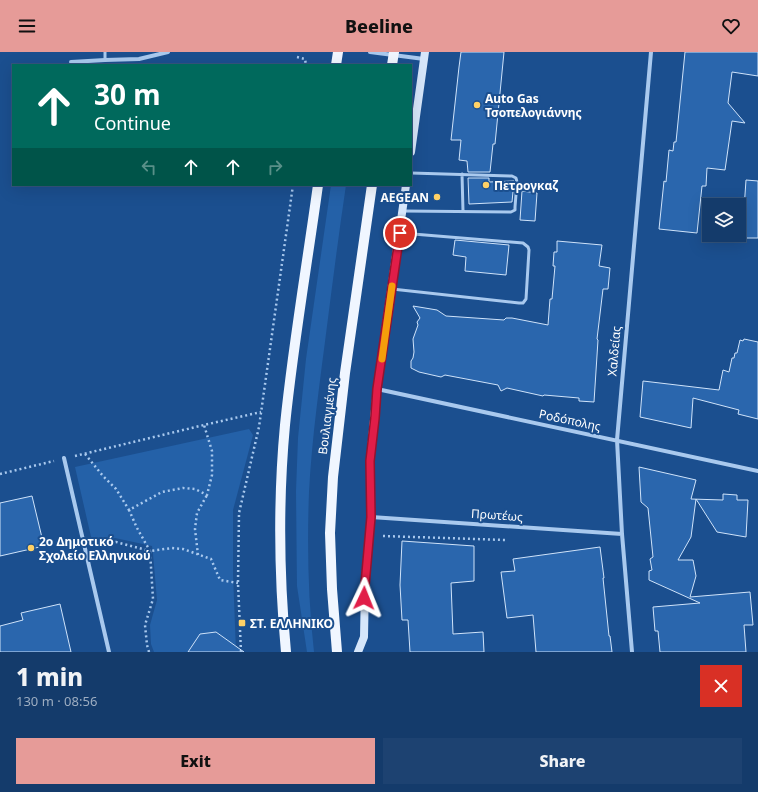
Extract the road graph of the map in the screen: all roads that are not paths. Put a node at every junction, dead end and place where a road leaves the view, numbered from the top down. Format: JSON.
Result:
{"nodes":[{"id":1,"x":104,"y":52,"type":"edge"},
{"id":2,"x":168,"y":52,"type":"edge"},
{"id":3,"x":338,"y":52,"type":"edge"},
{"id":4,"x":370,"y":52,"type":"edge"},
{"id":5,"x":650,"y":52,"type":"edge"},
{"id":6,"x":424,"y":55,"type":"edge"},
{"id":7,"x":393,"y":57,"type":"edge"},
{"id":8,"x":104,"y":60,"type":"junction"},
{"id":9,"x":71,"y":62,"type":"dead end"},
{"id":10,"x":336,"y":64,"type":"edge"},
{"id":11,"x":412,"y":145,"type":"edge"},
{"id":12,"x":412,"y":173,"type":"edge"},
{"id":13,"x":462,"y":174,"type":"junction"},
{"id":14,"x":318,"y":186,"type":"edge"},
{"id":15,"x":372,"y":186,"type":"edge"},
{"id":16,"x":406,"y":186,"type":"edge"},
{"id":17,"x":403,"y":211,"type":"junction"},
{"id":18,"x":462,"y":211,"type":"junction"},
{"id":19,"x":400,"y":233,"type":"junction"},
{"id":20,"x":392,"y":289,"type":"junction"},
{"id":21,"x":377,"y":389,"type":"junction"},
{"id":22,"x":617,"y":440,"type":"junction"},
{"id":23,"x":64,"y":458,"type":"road end"},
{"id":24,"x":758,"y":471,"type":"edge"},
{"id":25,"x":371,"y":517,"type":"junction"},
{"id":26,"x":622,"y":534,"type":"junction"},
{"id":27,"x":109,"y":652,"type":"edge"},
{"id":28,"x":286,"y":652,"type":"edge"},
{"id":29,"x":337,"y":652,"type":"edge"},
{"id":30,"x":358,"y":652,"type":"edge"},
{"id":31,"x":632,"y":652,"type":"edge"}],
"edges":[{"from":1,"to":8,"type":"lane"},
{"from":2,"to":8,"type":"street"},
{"from":3,"to":10,"type":"main road"},
{"from":4,"to":7,"type":"street"},
{"from":5,"to":22,"type":"street","name":"Χαλδείας"},
{"from":6,"to":7,"type":"street"},
{"from":6,"to":11,"type":"street"},
{"from":8,"to":9,"type":"street"},
{"from":12,"to":13,"type":"lane"},
{"from":13,"to":18,"type":"lane"},
{"from":13,"to":18,"type":"lane"},
{"from":14,"to":28,"type":"main road"},
{"from":15,"to":29,"type":"main road","name":"Βουλιαγμένης"},
{"from":16,"to":17,"type":"street"},
{"from":17,"to":18,"type":"lane"},
{"from":17,"to":19,"type":"street"},
{"from":19,"to":20,"type":"street"},
{"from":19,"to":20,"type":"lane"},
{"from":20,"to":21,"type":"street"},
{"from":21,"to":22,"type":"street","name":"Ροδόπολης"},
{"from":21,"to":25,"type":"street"},
{"from":22,"to":24,"type":"street","name":"Ροδόπολης"},
{"from":22,"to":26,"type":"street","name":"Χαλδείας"},
{"from":23,"to":27,"type":"street"},
{"from":25,"to":26,"type":"street","name":"Πρωτέως"},
{"from":25,"to":30,"type":"street"},
{"from":26,"to":31,"type":"street","name":"Χαλδείας"}]}
